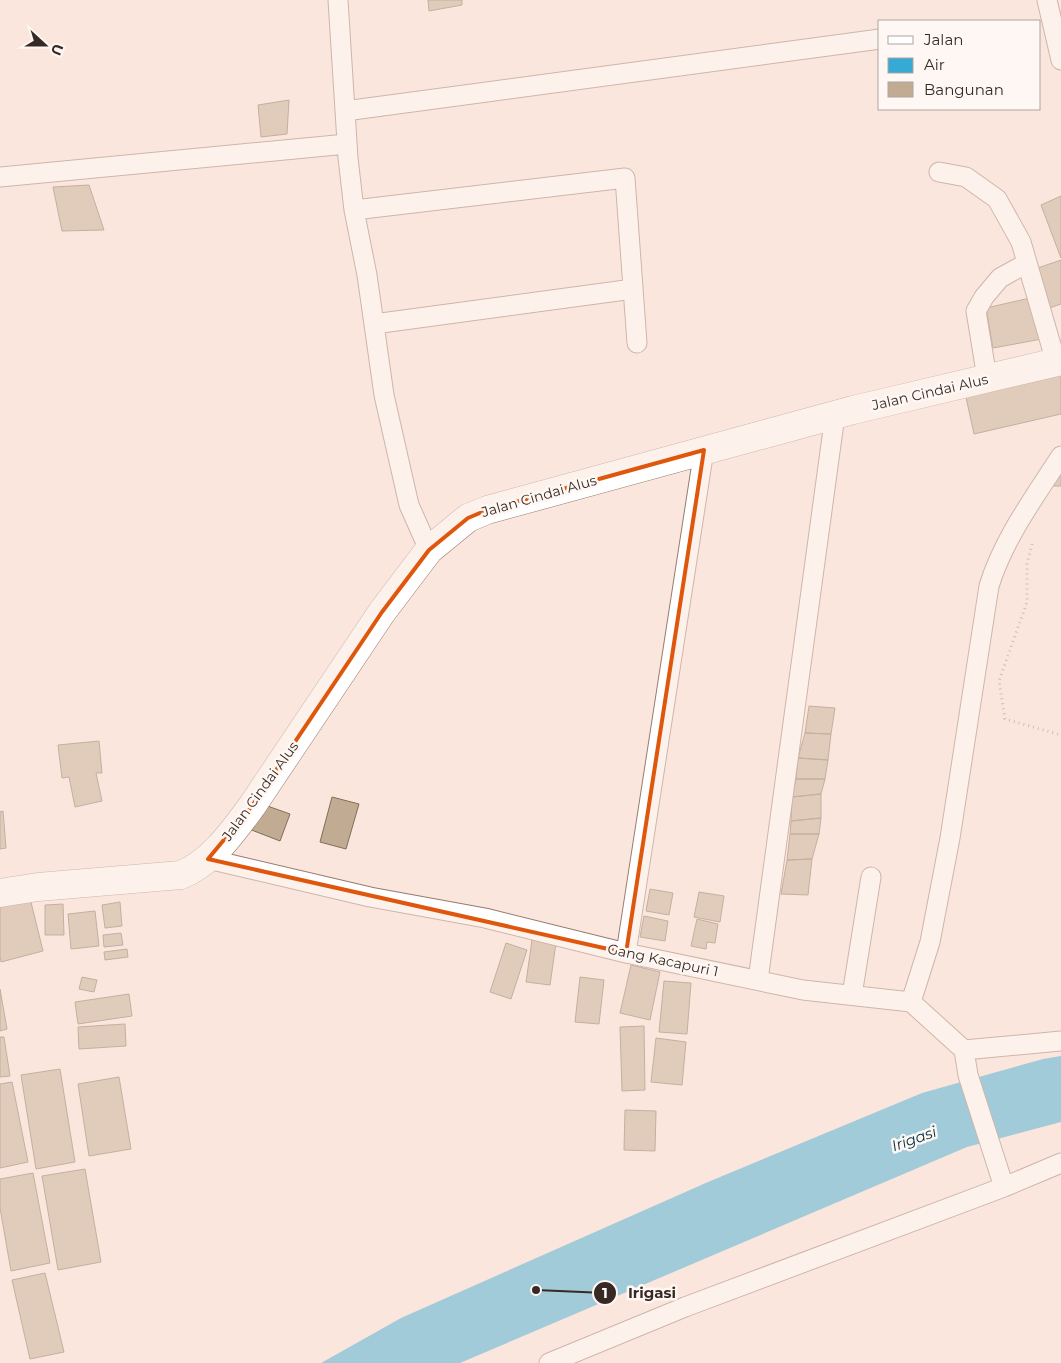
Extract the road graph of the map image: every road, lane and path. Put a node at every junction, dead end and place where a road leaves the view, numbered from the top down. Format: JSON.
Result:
{"nodes":[{"id":1,"x":338,"y":0,"type":"edge"},
{"id":2,"x":1047,"y":0,"type":"edge"},
{"id":3,"x":878,"y":39,"type":"edge"},
{"id":4,"x":1061,"y":60,"type":"edge"},
{"id":5,"x":345,"y":111,"type":"junction"},
{"id":6,"x":347,"y":144,"type":"junction"},
{"id":7,"x":939,"y":172,"type":"dead end"},
{"id":8,"x":0,"y":177,"type":"edge"},
{"id":9,"x":354,"y":210,"type":"junction"},
{"id":10,"x":1027,"y":262,"type":"junction"},
{"id":11,"x":634,"y":289,"type":"junction"},
{"id":12,"x":374,"y":324,"type":"junction"},
{"id":13,"x":637,"y":342,"type":"dead end"},
{"id":14,"x":1059,"y":362,"type":"edge"},
{"id":15,"x":987,"y":378,"type":"junction"},
{"id":16,"x":835,"y":415,"type":"junction"},
{"id":17,"x":704,"y":450,"type":"junction"},
{"id":18,"x":1061,"y":456,"type":"edge"},
{"id":19,"x":1034,"y":538,"type":"dead end"},
{"id":20,"x":429,"y":550,"type":"junction"},
{"id":21,"x":1061,"y":735,"type":"edge"},
{"id":22,"x":208,"y":859,"type":"junction"},
{"id":23,"x":871,"y":876,"type":"dead end"},
{"id":24,"x":0,"y":893,"type":"edge"},
{"id":25,"x":626,"y":953,"type":"junction"},
{"id":26,"x":758,"y":980,"type":"junction"},
{"id":27,"x":852,"y":995,"type":"junction"},
{"id":28,"x":911,"y":1002,"type":"junction"},
{"id":29,"x":1061,"y":1041,"type":"edge"},
{"id":30,"x":964,"y":1050,"type":"junction"},
{"id":31,"x":1061,"y":1163,"type":"edge"},
{"id":32,"x":1004,"y":1187,"type":"junction"},
{"id":33,"x":549,"y":1363,"type":"edge"}],
"edges":[{"from":1,"to":5,"type":"street"},
{"from":2,"to":4,"type":"street"},
{"from":3,"to":5,"type":"street"},
{"from":5,"to":6,"type":"street"},
{"from":6,"to":8,"type":"street"},
{"from":6,"to":9,"type":"street"},
{"from":7,"to":10,"type":"street"},
{"from":9,"to":11,"type":"street"},
{"from":9,"to":12,"type":"street"},
{"from":10,"to":14,"type":"street"},
{"from":10,"to":15,"type":"street"},
{"from":11,"to":12,"type":"street"},
{"from":11,"to":13,"type":"street"},
{"from":12,"to":20,"type":"street"},
{"from":14,"to":15,"type":"street","name":"Jalan Cindai Alus"},
{"from":15,"to":16,"type":"street","name":"Jalan Cindai Alus"},
{"from":16,"to":17,"type":"street","name":"Jalan Cindai Alus"},
{"from":16,"to":26,"type":"street"},
{"from":17,"to":20,"type":"street","name":"Jalan Cindai Alus"},
{"from":17,"to":25,"type":"street"},
{"from":18,"to":28,"type":"street"},
{"from":19,"to":21,"type":"path"},
{"from":20,"to":22,"type":"street","name":"Jalan Cindai Alus"},
{"from":22,"to":24,"type":"street","name":"Jalan Cindai Alus"},
{"from":22,"to":25,"type":"street","name":"Gang Kacapuri 1"},
{"from":23,"to":27,"type":"street"},
{"from":25,"to":26,"type":"street","name":"Gang Kacapuri 1"},
{"from":26,"to":27,"type":"street","name":"Gang Kacapuri 1"},
{"from":27,"to":28,"type":"street","name":"Gang Kacapuri 1"},
{"from":28,"to":30,"type":"street"},
{"from":29,"to":30,"type":"street"},
{"from":30,"to":32,"type":"street"},
{"from":31,"to":32,"type":"street"},
{"from":32,"to":33,"type":"street"}]}
